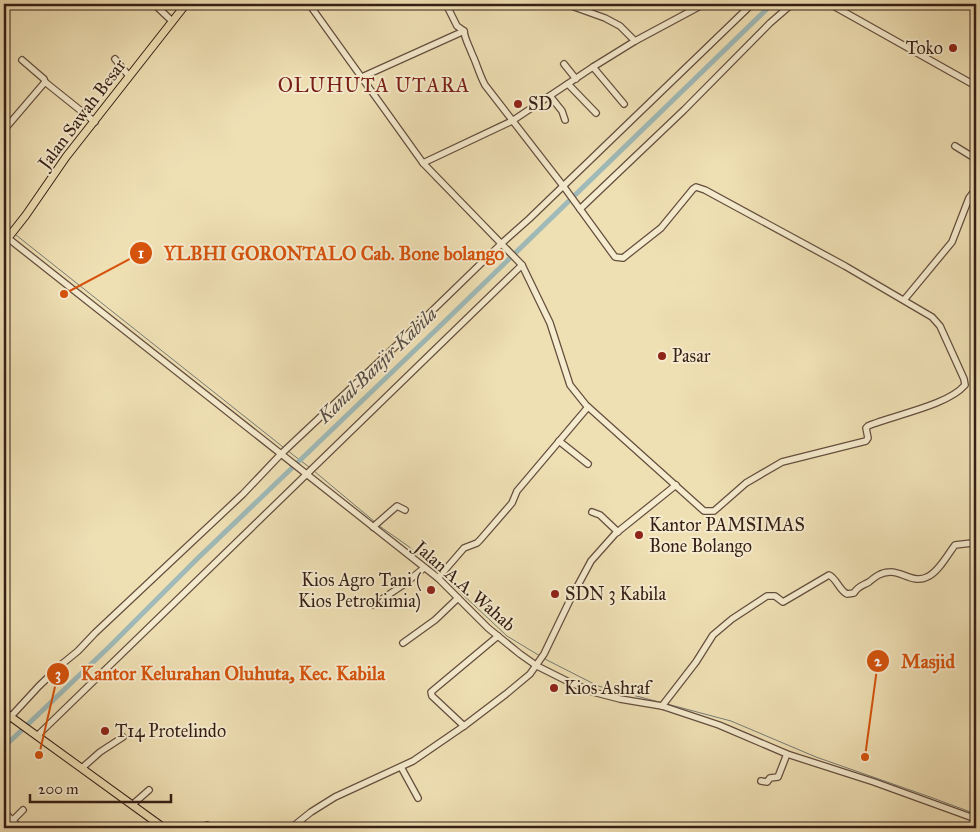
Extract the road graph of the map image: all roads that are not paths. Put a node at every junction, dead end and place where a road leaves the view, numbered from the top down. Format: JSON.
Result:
{"nodes":[{"id":1,"x":154,"y":4,"type":"edge"},
{"id":2,"x":186,"y":4,"type":"edge"},
{"id":3,"x":311,"y":4,"type":"edge"},
{"id":4,"x":446,"y":4,"type":"edge"},
{"id":5,"x":566,"y":4,"type":"edge"},
{"id":6,"x":704,"y":4,"type":"edge"},
{"id":7,"x":752,"y":4,"type":"edge"},
{"id":8,"x":792,"y":4,"type":"edge"},
{"id":9,"x":830,"y":4,"type":"edge"},
{"id":10,"x":172,"y":21,"type":"junction"},
{"id":11,"x":464,"y":31,"type":"junction"},
{"id":12,"x":635,"y":41,"type":"junction"},
{"id":13,"x":115,"y":59,"type":"dead end"},
{"id":14,"x":22,"y":60,"type":"dead end"},
{"id":15,"x":564,"y":64,"type":"dead end"},
{"id":16,"x":593,"y":67,"type":"junction"},
{"id":17,"x":129,"y":76,"type":"junction"},
{"id":18,"x":362,"y":77,"type":"junction"},
{"id":19,"x":576,"y":79,"type":"junction"},
{"id":20,"x":44,"y":82,"type":"junction"},
{"id":21,"x":568,"y":84,"type":"junction"},
{"id":22,"x":975,"y":84,"type":"edge"},
{"id":23,"x":550,"y":96,"type":"junction"},
{"id":24,"x":624,"y":104,"type":"dead end"},
{"id":25,"x":596,"y":113,"type":"dead end"},
{"id":26,"x":565,"y":120,"type":"dead end"},
{"id":27,"x":95,"y":122,"type":"junction"},
{"id":28,"x":512,"y":122,"type":"junction"},
{"id":29,"x":4,"y":130,"type":"edge"},
{"id":30,"x":955,"y":146,"type":"dead end"},
{"id":31,"x":976,"y":159,"type":"edge"},
{"id":32,"x":423,"y":163,"type":"junction"},
{"id":33,"x":563,"y":186,"type":"junction"},
{"id":34,"x":976,"y":189,"type":"edge"},
{"id":35,"x":578,"y":206,"type":"junction"},
{"id":36,"x":5,"y":239,"type":"edge"},
{"id":37,"x":503,"y":244,"type":"junction"},
{"id":38,"x":521,"y":263,"type":"junction"},
{"id":39,"x":904,"y":300,"type":"junction"},
{"id":40,"x":588,"y":408,"type":"junction"},
{"id":41,"x":559,"y":441,"type":"junction"},
{"id":42,"x":282,"y":455,"type":"junction"},
{"id":43,"x":588,"y":464,"type":"dead end"},
{"id":44,"x":303,"y":472,"type":"junction"},
{"id":45,"x":676,"y":485,"type":"junction"},
{"id":46,"x":404,"y":510,"type":"dead end"},
{"id":47,"x":592,"y":512,"type":"dead end"},
{"id":48,"x":376,"y":525,"type":"junction"},
{"id":49,"x":618,"y":532,"type":"junction"},
{"id":50,"x":976,"y":538,"type":"edge"},
{"id":51,"x":424,"y":568,"type":"junction"},
{"id":52,"x":440,"y":576,"type":"junction"},
{"id":53,"x":458,"y":598,"type":"junction"},
{"id":54,"x":373,"y":605,"type":"dead end"},
{"id":55,"x":498,"y":636,"type":"junction"},
{"id":56,"x":403,"y":643,"type":"dead end"},
{"id":57,"x":538,"y":664,"type":"junction"},
{"id":58,"x":664,"y":704,"type":"junction"},
{"id":59,"x":9,"y":715,"type":"edge"},
{"id":60,"x":4,"y":724,"type":"edge"},
{"id":61,"x":464,"y":726,"type":"junction"},
{"id":62,"x":36,"y":735,"type":"junction"},
{"id":63,"x":123,"y":737,"type":"dead end"},
{"id":64,"x":787,"y":754,"type":"junction"},
{"id":65,"x":401,"y":767,"type":"junction"},
{"id":66,"x":82,"y":768,"type":"junction"},
{"id":67,"x":762,"y":781,"type":"dead end"},
{"id":68,"x":149,"y":790,"type":"dead end"},
{"id":69,"x":418,"y":798,"type":"dead end"},
{"id":70,"x":132,"y":805,"type":"junction"},
{"id":71,"x":23,"y":810,"type":"dead end"},
{"id":72,"x":4,"y":812,"type":"edge"},
{"id":73,"x":976,"y":819,"type":"edge"},
{"id":74,"x":13,"y":820,"type":"junction"},
{"id":75,"x":20,"y":828,"type":"edge"},
{"id":76,"x":164,"y":828,"type":"edge"},
{"id":77,"x":202,"y":828,"type":"edge"},
{"id":78,"x":211,"y":828,"type":"edge"},
{"id":79,"x":291,"y":828,"type":"edge"}],
"edges":[{"from":1,"to":10,"type":"street"},
{"from":2,"to":10,"type":"main road","name":"Jalan Sawah Besar"},
{"from":3,"to":18,"type":"street"},
{"from":4,"to":11,"type":"street"},
{"from":5,"to":12,"type":"street"},
{"from":6,"to":12,"type":"street"},
{"from":7,"to":33,"type":"street"},
{"from":8,"to":35,"type":"street"},
{"from":9,"to":22,"type":"street"},
{"from":10,"to":17,"type":"main road","name":"Jalan Sawah Besar"},
{"from":11,"to":18,"type":"street"},
{"from":11,"to":28,"type":"street"},
{"from":12,"to":16,"type":"street"},
{"from":13,"to":17,"type":"street"},
{"from":14,"to":20,"type":"street"},
{"from":15,"to":19,"type":"street"},
{"from":16,"to":19,"type":"street"},
{"from":16,"to":24,"type":"street"},
{"from":17,"to":27,"type":"main road","name":"Jalan Sawah Besar"},
{"from":18,"to":32,"type":"street"},
{"from":19,"to":21,"type":"street"},
{"from":20,"to":27,"type":"street"},
{"from":20,"to":29,"type":"street"},
{"from":21,"to":23,"type":"street"},
{"from":21,"to":25,"type":"street"},
{"from":23,"to":26,"type":"street"},
{"from":23,"to":28,"type":"street"},
{"from":27,"to":36,"type":"main road","name":"Jalan Sawah Besar"},
{"from":28,"to":32,"type":"street"},
{"from":28,"to":33,"type":"street"},
{"from":30,"to":31,"type":"street"},
{"from":32,"to":37,"type":"street"},
{"from":33,"to":35,"type":"street"},
{"from":33,"to":37,"type":"street"},
{"from":34,"to":39,"type":"street"},
{"from":35,"to":39,"type":"street"},
{"from":36,"to":42,"type":"street","name":"Jalan A.A. Wahab"},
{"from":37,"to":38,"type":"street"},
{"from":37,"to":42,"type":"street"},
{"from":38,"to":40,"type":"street"},
{"from":38,"to":44,"type":"street"},
{"from":39,"to":45,"type":"street"},
{"from":40,"to":41,"type":"street"},
{"from":40,"to":45,"type":"street"},
{"from":41,"to":43,"type":"street"},
{"from":41,"to":52,"type":"street"},
{"from":42,"to":44,"type":"street","name":"Jalan A.A. Wahab"},
{"from":42,"to":59,"type":"street"},
{"from":44,"to":48,"type":"street","name":"Jalan A.A. Wahab"},
{"from":44,"to":62,"type":"street"},
{"from":45,"to":49,"type":"street"},
{"from":46,"to":48,"type":"street"},
{"from":47,"to":49,"type":"street"},
{"from":48,"to":51,"type":"street","name":"Jalan A.A. Wahab"},
{"from":49,"to":57,"type":"street"},
{"from":50,"to":58,"type":"street"},
{"from":51,"to":52,"type":"street","name":"Jalan A.A. Wahab"},
{"from":51,"to":54,"type":"street"},
{"from":52,"to":53,"type":"street","name":"Jalan A.A. Wahab"},
{"from":53,"to":55,"type":"street","name":"Jalan A.A. Wahab"},
{"from":53,"to":56,"type":"street"},
{"from":55,"to":57,"type":"street","name":"Jalan A.A. Wahab"},
{"from":55,"to":61,"type":"street"},
{"from":57,"to":58,"type":"street","name":"Jalan A.A. Wahab"},
{"from":57,"to":61,"type":"street"},
{"from":58,"to":64,"type":"street","name":"Jalan A.A. Wahab"},
{"from":59,"to":60,"type":"street"},
{"from":59,"to":62,"type":"main road"},
{"from":61,"to":65,"type":"street"},
{"from":62,"to":66,"type":"main road"},
{"from":63,"to":66,"type":"street"},
{"from":64,"to":67,"type":"street"},
{"from":64,"to":73,"type":"street","name":"Jalan A.A. Wahab"},
{"from":65,"to":69,"type":"street"},
{"from":65,"to":79,"type":"street"},
{"from":66,"to":70,"type":"main road"},
{"from":68,"to":70,"type":"street"},
{"from":70,"to":76,"type":"main road"},
{"from":71,"to":74,"type":"street"},
{"from":72,"to":74,"type":"street"},
{"from":74,"to":75,"type":"street"},
{"from":77,"to":78,"type":"street"}]}
